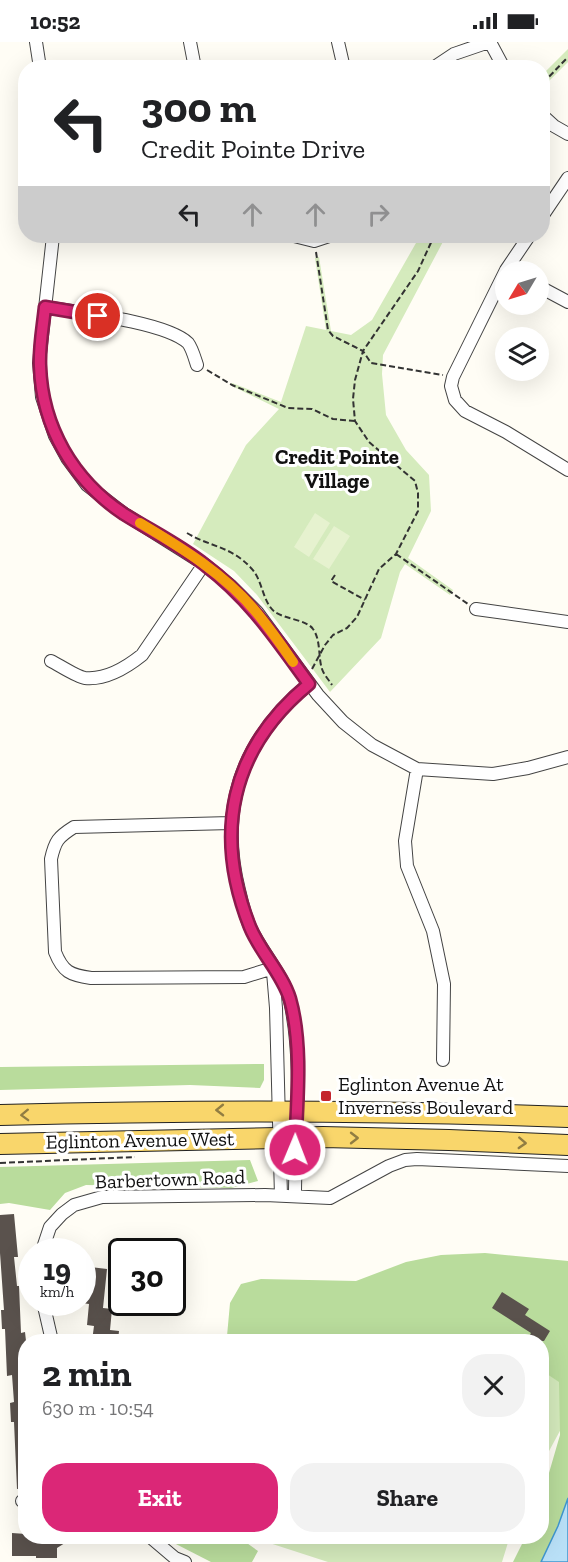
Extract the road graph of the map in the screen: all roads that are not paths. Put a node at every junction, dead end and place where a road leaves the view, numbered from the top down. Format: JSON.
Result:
{"nodes":[{"id":1,"x":36,"y":42,"type":"edge"},
{"id":2,"x":190,"y":42,"type":"edge"},
{"id":3,"x":338,"y":42,"type":"edge"},
{"id":4,"x":489,"y":42,"type":"edge"},
{"id":5,"x":39,"y":60,"type":"edge"},
{"id":6,"x":193,"y":60,"type":"edge"},
{"id":7,"x":342,"y":60,"type":"edge"},
{"id":8,"x":445,"y":60,"type":"edge"},
{"id":9,"x":499,"y":60,"type":"edge"},
{"id":10,"x":550,"y":122,"type":"edge"},
{"id":11,"x":568,"y":134,"type":"edge"},
{"id":12,"x":568,"y":178,"type":"edge"},
{"id":13,"x":550,"y":205,"type":"edge"},
{"id":14,"x":52,"y":243,"type":"edge"},
{"id":15,"x":526,"y":243,"type":"edge"},
{"id":16,"x":514,"y":261,"type":"edge"},
{"id":17,"x":549,"y":292,"type":"edge"},
{"id":18,"x":495,"y":296,"type":"edge"},
{"id":19,"x":568,"y":302,"type":"edge"},
{"id":20,"x":45,"y":307,"type":"junction"},
{"id":21,"x":197,"y":364,"type":"road end"},
{"id":22,"x":568,"y":470,"type":"edge"},
{"id":23,"x":204,"y":564,"type":"junction"},
{"id":24,"x":476,"y":609,"type":"road end"},
{"id":25,"x":568,"y":622,"type":"edge"},
{"id":26,"x":51,"y":661,"type":"dead end"},
{"id":27,"x":309,"y":684,"type":"junction"},
{"id":28,"x":568,"y":757,"type":"edge"},
{"id":29,"x":417,"y":769,"type":"junction"},
{"id":30,"x":231,"y":823,"type":"junction"},
{"id":31,"x":273,"y":968,"type":"junction"},
{"id":32,"x":443,"y":1060,"type":"dead end"},
{"id":33,"x":287,"y":1110,"type":"junction"},
{"id":34,"x":0,"y":1115,"type":"edge"},
{"id":35,"x":568,"y":1118,"type":"edge"},
{"id":36,"x":288,"y":1137,"type":"junction"},
{"id":37,"x":0,"y":1144,"type":"edge"},
{"id":38,"x":568,"y":1145,"type":"edge"},
{"id":39,"x":568,"y":1166,"type":"edge"},
{"id":40,"x":281,"y":1196,"type":"junction"},
{"id":41,"x":295,"y":1196,"type":"junction"},
{"id":42,"x":46,"y":1238,"type":"edge"},
{"id":43,"x":46,"y":1316,"type":"edge"},
{"id":44,"x":50,"y":1334,"type":"edge"},
{"id":45,"x":158,"y":1544,"type":"edge"},
{"id":46,"x":185,"y":1562,"type":"edge"}],
"edges":[{"from":1,"to":5,"type":"street"},
{"from":2,"to":6,"type":"street"},
{"from":3,"to":7,"type":"street"},
{"from":4,"to":8,"type":"street"},
{"from":4,"to":9,"type":"street"},
{"from":10,"to":11,"type":"street"},
{"from":12,"to":13,"type":"street"},
{"from":14,"to":20,"type":"street"},
{"from":15,"to":16,"type":"street"},
{"from":17,"to":19,"type":"street"},
{"from":18,"to":22,"type":"street"},
{"from":20,"to":21,"type":"street"},
{"from":20,"to":23,"type":"street"},
{"from":23,"to":26,"type":"street"},
{"from":23,"to":27,"type":"street"},
{"from":24,"to":25,"type":"street"},
{"from":27,"to":29,"type":"street"},
{"from":27,"to":30,"type":"street"},
{"from":28,"to":29,"type":"street"},
{"from":29,"to":32,"type":"street"},
{"from":30,"to":31,"type":"street"},
{"from":30,"to":31,"type":"street"},
{"from":31,"to":33,"type":"street"},
{"from":31,"to":33,"type":"street"},
{"from":33,"to":34,"type":"main road","name":"Eglinton Avenue West","one_way":true},
{"from":33,"to":35,"type":"main road","name":"Eglinton Avenue West"},
{"from":33,"to":36,"type":"street"},
{"from":33,"to":36,"type":"street"},
{"from":36,"to":37,"type":"main road","name":"Eglinton Avenue West"},
{"from":36,"to":38,"type":"main road","name":"Eglinton Avenue West","one_way":true},
{"from":36,"to":40,"type":"street"},
{"from":36,"to":41,"type":"street"},
{"from":39,"to":41,"type":"street","name":"Barbertown Road"},
{"from":40,"to":41,"type":"street","name":"Barbertown Road"},
{"from":40,"to":42,"type":"street","name":"Barbertown Road"},
{"from":43,"to":44,"type":"street"},
{"from":45,"to":46,"type":"street"}]}
